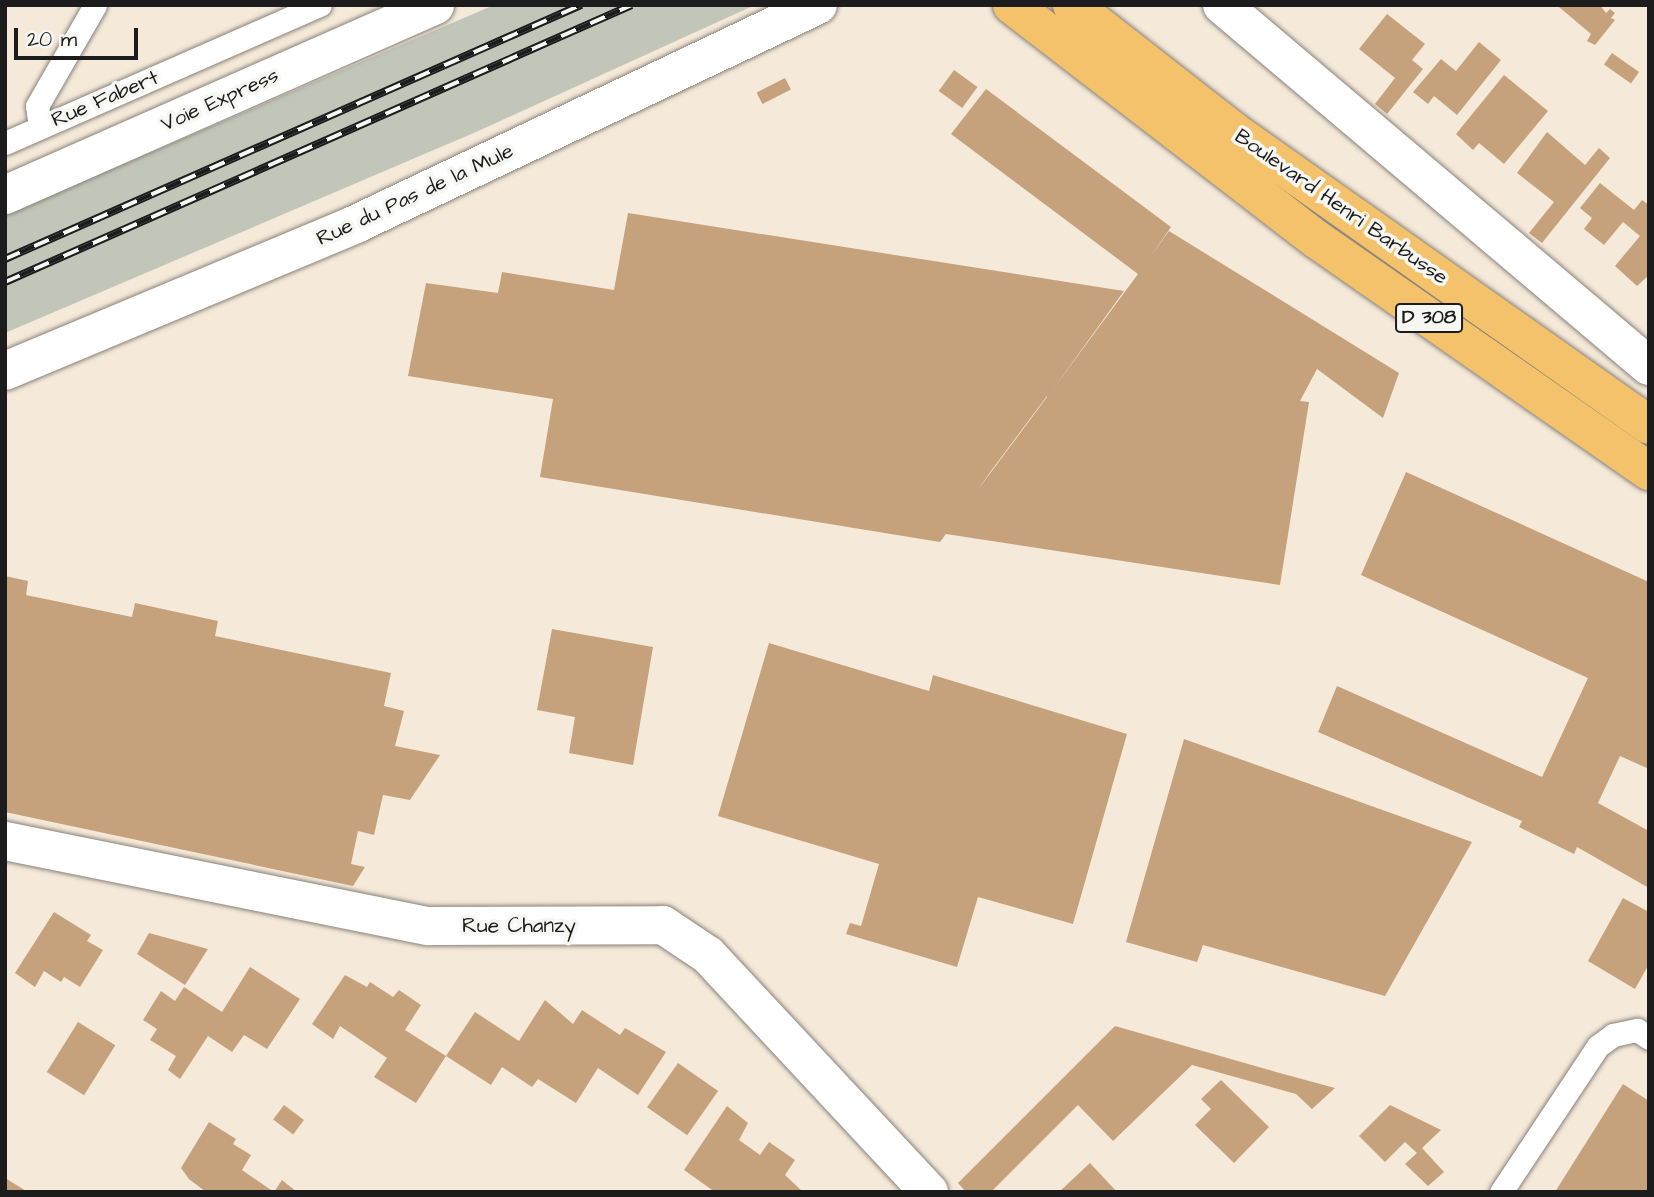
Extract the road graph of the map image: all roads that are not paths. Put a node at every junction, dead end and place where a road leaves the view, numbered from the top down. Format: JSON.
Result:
{"nodes":[{"id":1,"x":95,"y":5,"type":"edge"},
{"id":2,"x":320,"y":5,"type":"edge"},
{"id":3,"x":435,"y":5,"type":"edge"},
{"id":4,"x":818,"y":5,"type":"edge"},
{"id":5,"x":1012,"y":5,"type":"edge"},
{"id":6,"x":1072,"y":5,"type":"edge"},
{"id":7,"x":1222,"y":5,"type":"edge"},
{"id":8,"x":40,"y":127,"type":"junction"},
{"id":9,"x":5,"y":143,"type":"edge"},
{"id":10,"x":5,"y":195,"type":"edge"},
{"id":11,"x":1649,"y":366,"type":"edge"},
{"id":12,"x":5,"y":372,"type":"edge"},
{"id":13,"x":1649,"y":425,"type":"edge"},
{"id":14,"x":1649,"y":471,"type":"edge"},
{"id":15,"x":5,"y":841,"type":"edge"},
{"id":16,"x":1649,"y":1038,"type":"edge"},
{"id":17,"x":929,"y":1192,"type":"edge"},
{"id":18,"x":1501,"y":1192,"type":"edge"}],
"edges":[{"from":1,"to":8,"type":"lane"},
{"from":2,"to":8,"type":"lane","name":"Rue Fabert"},
{"from":3,"to":10,"type":"street","name":"Voie Express"},
{"from":4,"to":12,"type":"street","name":"Rue du Pas de la Mule"},
{"from":5,"to":14,"type":"main road","name":"Boulevard Henri Barbusse","number":"D 308"},
{"from":6,"to":13,"type":"main road","name":"Boulevard Henri Barbusse","number":"D 308"},
{"from":7,"to":11,"type":"street"},
{"from":8,"to":9,"type":"lane","name":"Rue Fabert"},
{"from":15,"to":17,"type":"street","name":"Rue Chanzy"},
{"from":16,"to":18,"type":"lane"}]}
